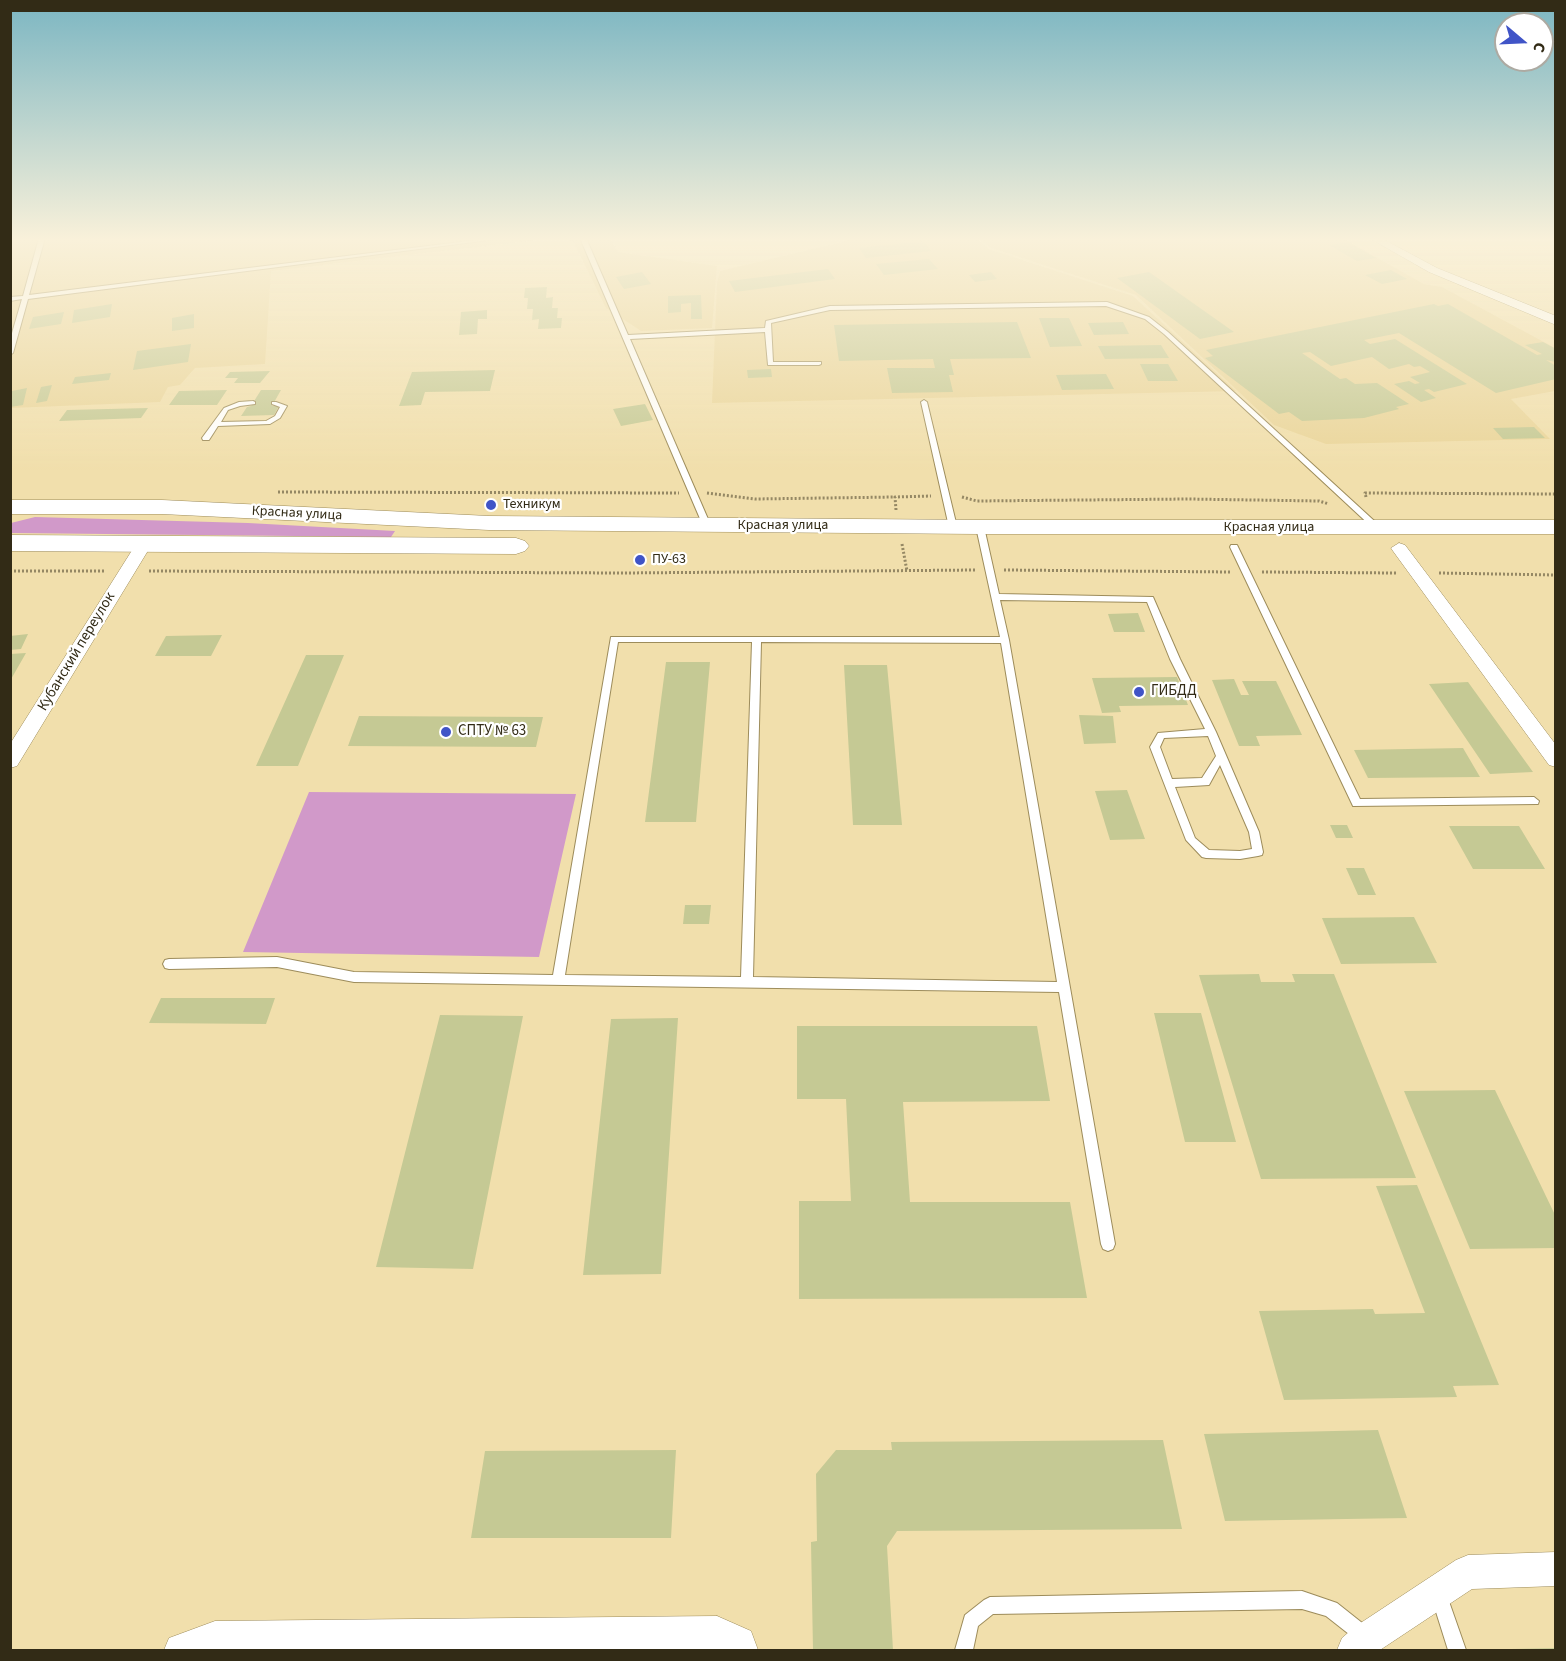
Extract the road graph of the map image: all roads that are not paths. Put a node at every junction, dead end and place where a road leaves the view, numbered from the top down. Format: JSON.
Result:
{"nodes":[{"id":1,"x":21,"y":316,"type":"edge"},
{"id":2,"x":617,"y":316,"type":"edge"},
{"id":3,"x":797,"y":316,"type":"edge"},
{"id":4,"x":1140,"y":316,"type":"edge"},
{"id":5,"x":768,"y":330,"type":"junction"},
{"id":6,"x":626,"y":337,"type":"junction"},
{"id":7,"x":10,"y":353,"type":"edge"},
{"id":8,"x":819,"y":363,"type":"dead end"},
{"id":9,"x":924,"y":402,"type":"dead end"},
{"id":10,"x":274,"y":403,"type":"dead end"},
{"id":11,"x":253,"y":404,"type":"dead end"},
{"id":12,"x":215,"y":424,"type":"junction"},
{"id":13,"x":206,"y":438,"type":"dead end"},
{"id":14,"x":10,"y":507,"type":"edge"},
{"id":15,"x":707,"y":526,"type":"junction"},
{"id":16,"x":953,"y":527,"type":"junction"},
{"id":17,"x":1556,"y":527,"type":"edge"},
{"id":18,"x":1378,"y":528,"type":"junction"},
{"id":19,"x":900,"y":536,"type":"junction"},
{"id":20,"x":982,"y":536,"type":"junction"},
{"id":21,"x":10,"y":543,"type":"edge"},
{"id":22,"x":144,"y":544,"type":"junction"},
{"id":23,"x":1556,"y":546,"type":"edge"},
{"id":24,"x":1234,"y":547,"type":"junction"},
{"id":25,"x":1399,"y":548,"type":"junction"},
{"id":26,"x":996,"y":597,"type":"junction"},
{"id":27,"x":757,"y":639,"type":"junction"},
{"id":28,"x":1005,"y":640,"type":"junction"},
{"id":29,"x":1211,"y":732,"type":"junction"},
{"id":30,"x":1221,"y":756,"type":"junction"},
{"id":31,"x":1556,"y":760,"type":"edge"},
{"id":32,"x":10,"y":761,"type":"edge"},
{"id":33,"x":1169,"y":783,"type":"junction"},
{"id":34,"x":1534,"y":801,"type":"dead end"},
{"id":35,"x":169,"y":964,"type":"dead end"},
{"id":36,"x":558,"y":980,"type":"junction"},
{"id":37,"x":747,"y":983,"type":"junction"},
{"id":38,"x":1064,"y":987,"type":"junction"},
{"id":39,"x":1108,"y":1244,"type":"dead end"},
{"id":40,"x":1556,"y":1569,"type":"edge"},
{"id":41,"x":1437,"y":1590,"type":"junction"},
{"id":42,"x":1361,"y":1644,"type":"edge"},
{"id":43,"x":740,"y":1647,"type":"edge"},
{"id":44,"x":181,"y":1650,"type":"edge"},
{"id":45,"x":964,"y":1650,"type":"edge"},
{"id":46,"x":1457,"y":1650,"type":"edge"}],
"edges":[{"from":1,"to":7,"type":"lane"},
{"from":2,"to":6,"type":"lane"},
{"from":3,"to":5,"type":"lane"},
{"from":4,"to":18,"type":"lane"},
{"from":5,"to":6,"type":"lane"},
{"from":5,"to":8,"type":"lane"},
{"from":6,"to":15,"type":"lane"},
{"from":9,"to":16,"type":"lane"},
{"from":10,"to":12,"type":"lane"},
{"from":11,"to":12,"type":"lane"},
{"from":12,"to":13,"type":"lane"},
{"from":14,"to":15,"type":"main road","name":"Красная улица"},
{"from":15,"to":19,"type":"main road","name":"Красная улица"},
{"from":16,"to":19,"type":"main road","name":"Красная улица"},
{"from":16,"to":20,"type":"main road","name":"Красная улица"},
{"from":17,"to":18,"type":"main road","name":"Красная улица"},
{"from":18,"to":20,"type":"main road","name":"Красная улица"},
{"from":19,"to":20,"type":"main road","name":"Красная улица"},
{"from":19,"to":22,"type":"main road","name":"Красная улица"},
{"from":20,"to":24,"type":"main road","name":"Красная улица"},
{"from":20,"to":26,"type":"lane"},
{"from":21,"to":22,"type":"main road","name":"Красная улица"},
{"from":22,"to":32,"type":"street","name":"Кубанский переулок"},
{"from":23,"to":25,"type":"main road","name":"Красная улица"},
{"from":24,"to":25,"type":"main road","name":"Красная улица"},
{"from":24,"to":34,"type":"lane"},
{"from":25,"to":31,"type":"street"},
{"from":26,"to":28,"type":"lane"},
{"from":26,"to":29,"type":"lane"},
{"from":27,"to":28,"type":"lane"},
{"from":27,"to":36,"type":"lane"},
{"from":27,"to":37,"type":"lane"},
{"from":28,"to":38,"type":"lane"},
{"from":29,"to":30,"type":"lane"},
{"from":29,"to":33,"type":"lane"},
{"from":30,"to":33,"type":"lane"},
{"from":30,"to":33,"type":"lane"},
{"from":35,"to":36,"type":"lane"},
{"from":36,"to":37,"type":"lane"},
{"from":37,"to":38,"type":"lane"},
{"from":38,"to":39,"type":"lane"},
{"from":40,"to":41,"type":"street"},
{"from":41,"to":42,"type":"street"},
{"from":41,"to":46,"type":"lane"},
{"from":42,"to":45,"type":"lane"},
{"from":43,"to":44,"type":"street"}]}
